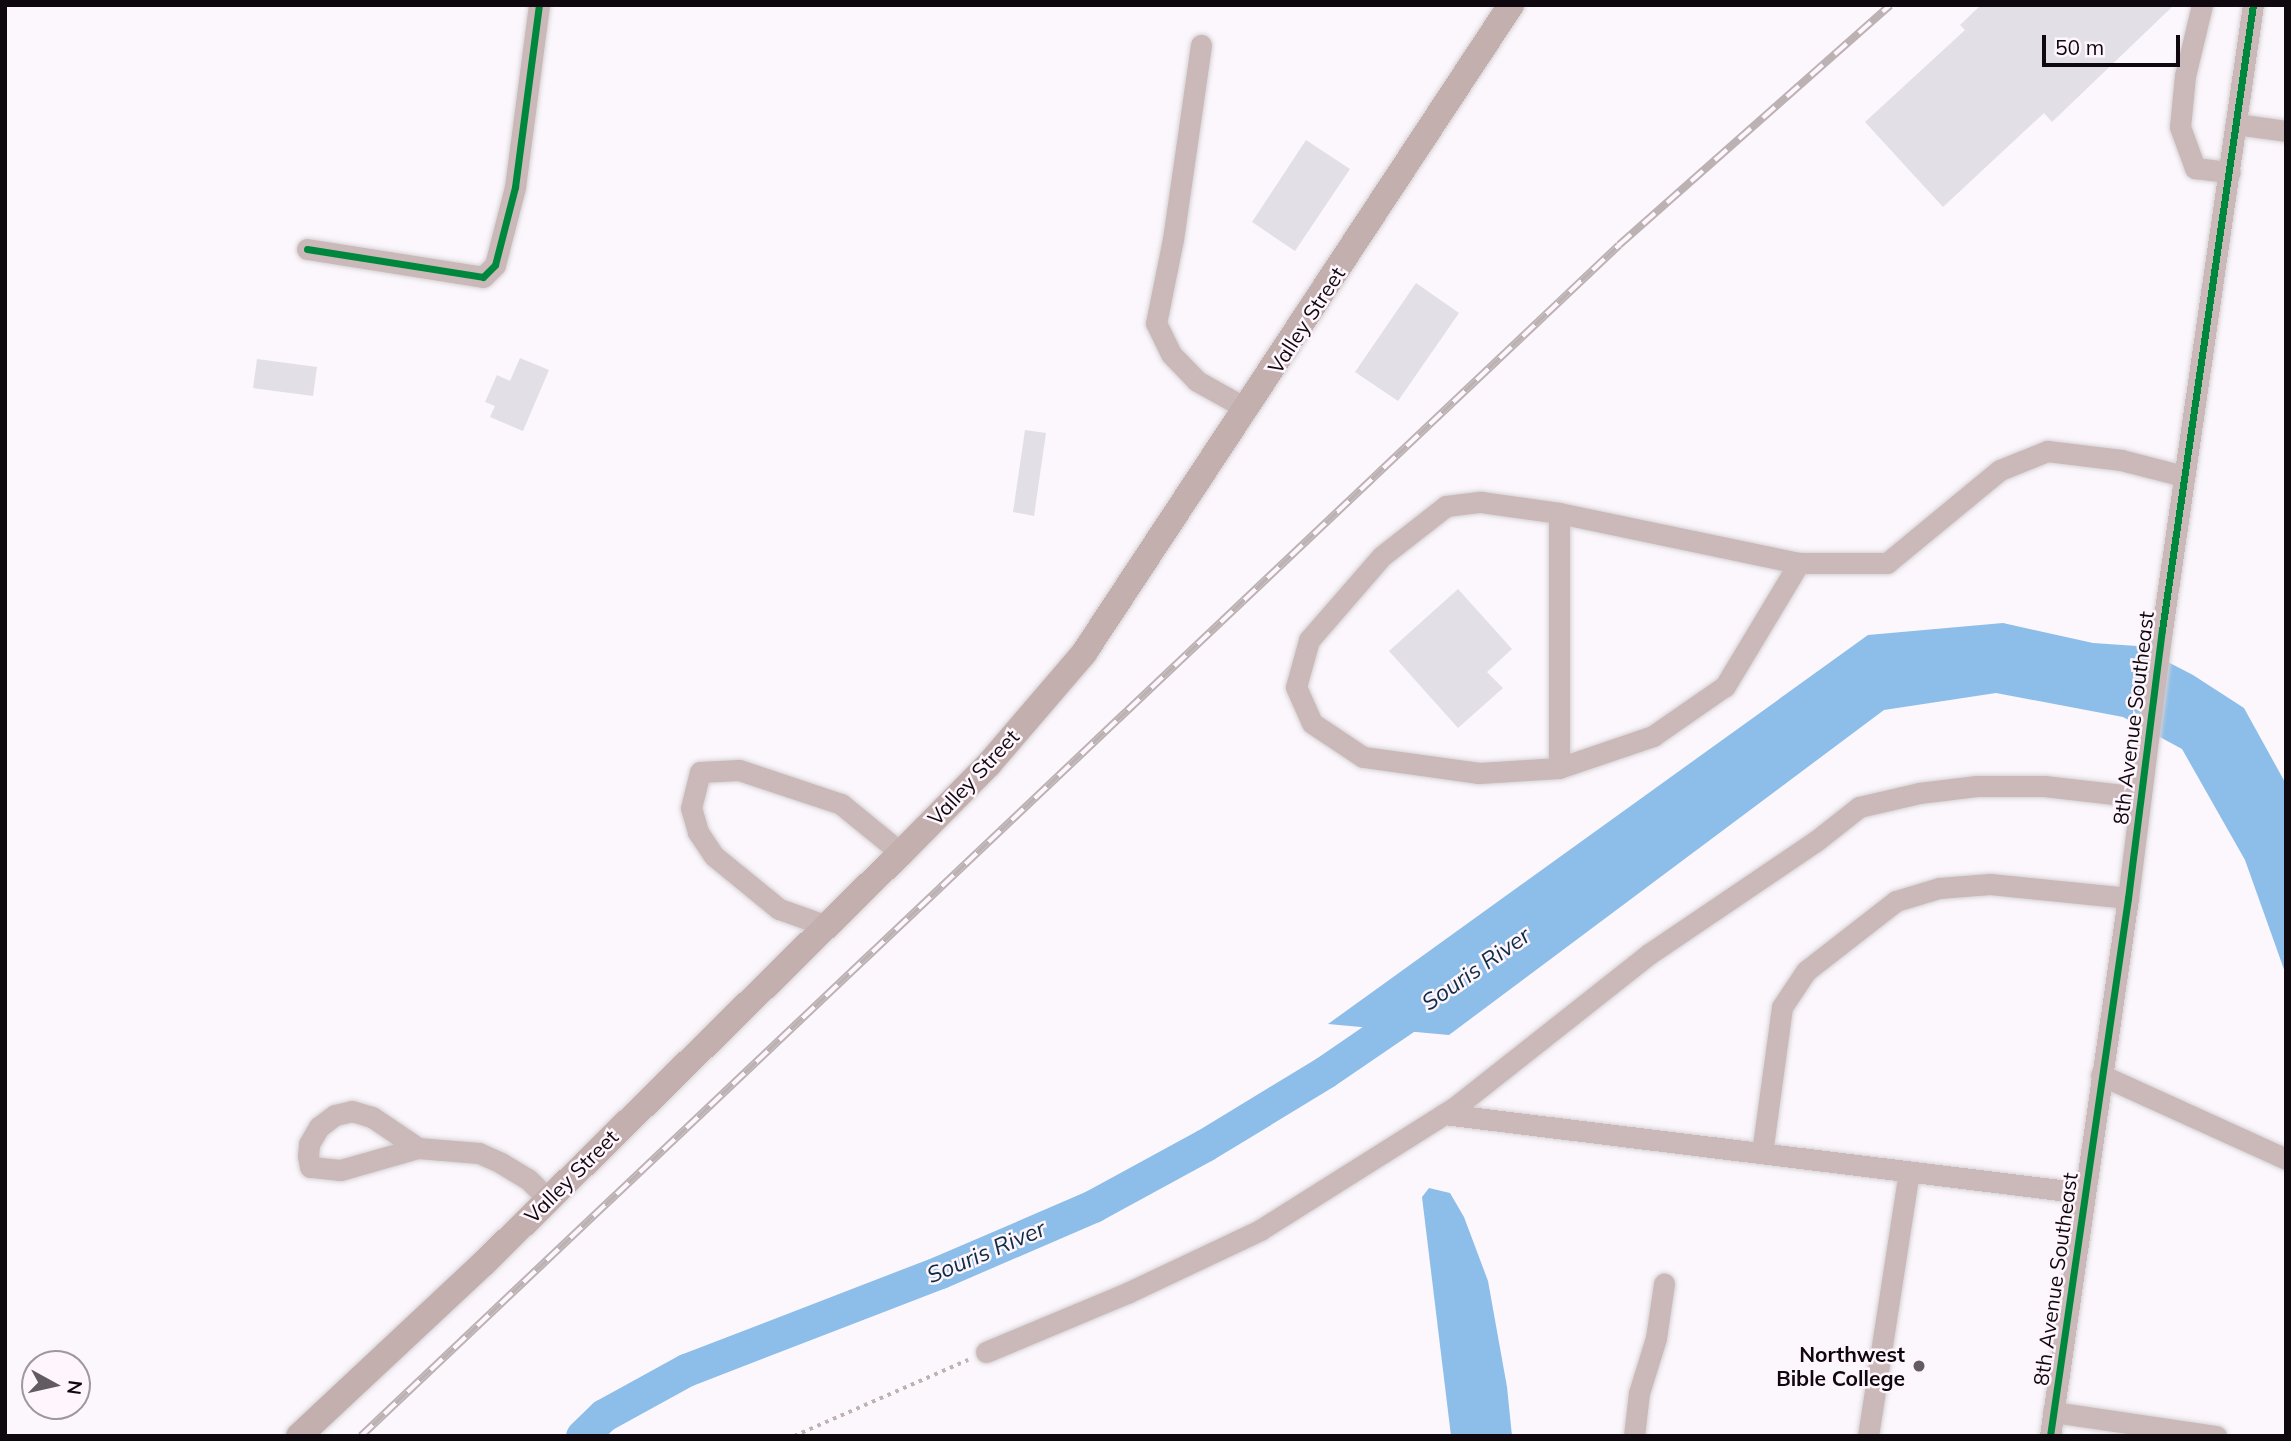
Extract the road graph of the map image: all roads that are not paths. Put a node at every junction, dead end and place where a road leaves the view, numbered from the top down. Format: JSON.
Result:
{"nodes":[{"id":1,"x":539,"y":5,"type":"edge"},
{"id":2,"x":1511,"y":5,"type":"edge"},
{"id":3,"x":2202,"y":5,"type":"edge"},
{"id":4,"x":2253,"y":5,"type":"edge"},
{"id":5,"x":1201,"y":46,"type":"dead end"},
{"id":6,"x":2236,"y":124,"type":"junction"},
{"id":7,"x":2286,"y":131,"type":"edge"},
{"id":8,"x":2230,"y":172,"type":"junction"},
{"id":9,"x":307,"y":249,"type":"dead end"},
{"id":10,"x":1247,"y":409,"type":"junction"},
{"id":11,"x":2184,"y":476,"type":"junction"},
{"id":12,"x":1559,"y":513,"type":"junction"},
{"id":13,"x":1798,"y":563,"type":"junction"},
{"id":14,"x":1559,"y":768,"type":"junction"},
{"id":15,"x":2140,"y":797,"type":"junction"},
{"id":16,"x":901,"y":853,"type":"junction"},
{"id":17,"x":2128,"y":898,"type":"junction"},
{"id":18,"x":827,"y":926,"type":"junction"},
{"id":19,"x":2101,"y":1075,"type":"junction"},
{"id":20,"x":1444,"y":1114,"type":"junction"},
{"id":21,"x":418,"y":1149,"type":"junction"},
{"id":22,"x":1762,"y":1153,"type":"junction"},
{"id":23,"x":2286,"y":1158,"type":"edge"},
{"id":24,"x":1909,"y":1172,"type":"junction"},
{"id":25,"x":2084,"y":1193,"type":"junction"},
{"id":26,"x":548,"y":1199,"type":"junction"},
{"id":27,"x":1664,"y":1284,"type":"dead end"},
{"id":28,"x":986,"y":1352,"type":"road end"},
{"id":29,"x":2053,"y":1412,"type":"junction"},
{"id":30,"x":299,"y":1436,"type":"edge"},
{"id":31,"x":1634,"y":1436,"type":"edge"},
{"id":32,"x":1868,"y":1436,"type":"edge"},
{"id":33,"x":2050,"y":1436,"type":"edge"},
{"id":34,"x":2216,"y":1436,"type":"edge"}],
"edges":[{"from":1,"to":9,"type":"street"},
{"from":2,"to":10,"type":"main road","name":"Valley Street"},
{"from":3,"to":8,"type":"street"},
{"from":4,"to":6,"type":"street","name":"8th Avenue Southeast"},
{"from":5,"to":10,"type":"street"},
{"from":6,"to":7,"type":"street"},
{"from":6,"to":8,"type":"street","name":"8th Avenue Southeast"},
{"from":8,"to":11,"type":"street","name":"8th Avenue Southeast"},
{"from":10,"to":16,"type":"main road","name":"Valley Street"},
{"from":11,"to":13,"type":"street"},
{"from":11,"to":15,"type":"street","name":"8th Avenue Southeast"},
{"from":12,"to":13,"type":"street"},
{"from":12,"to":14,"type":"street"},
{"from":12,"to":14,"type":"street"},
{"from":13,"to":14,"type":"street"},
{"from":15,"to":17,"type":"street","name":"8th Avenue Southeast"},
{"from":15,"to":20,"type":"street"},
{"from":16,"to":18,"type":"main road","name":"Valley Street"},
{"from":16,"to":18,"type":"street"},
{"from":17,"to":19,"type":"street","name":"8th Avenue Southeast"},
{"from":17,"to":22,"type":"street"},
{"from":18,"to":26,"type":"main road","name":"Valley Street"},
{"from":19,"to":23,"type":"street"},
{"from":19,"to":25,"type":"street","name":"8th Avenue Southeast"},
{"from":20,"to":22,"type":"street"},
{"from":20,"to":28,"type":"street"},
{"from":21,"to":21,"type":"street"},
{"from":21,"to":26,"type":"street"},
{"from":22,"to":24,"type":"street"},
{"from":24,"to":25,"type":"street"},
{"from":24,"to":32,"type":"street"},
{"from":25,"to":29,"type":"street","name":"8th Avenue Southeast"},
{"from":26,"to":30,"type":"main road","name":"Valley Street"},
{"from":27,"to":31,"type":"street"},
{"from":29,"to":33,"type":"street","name":"8th Avenue Southeast"},
{"from":29,"to":34,"type":"street"}]}
